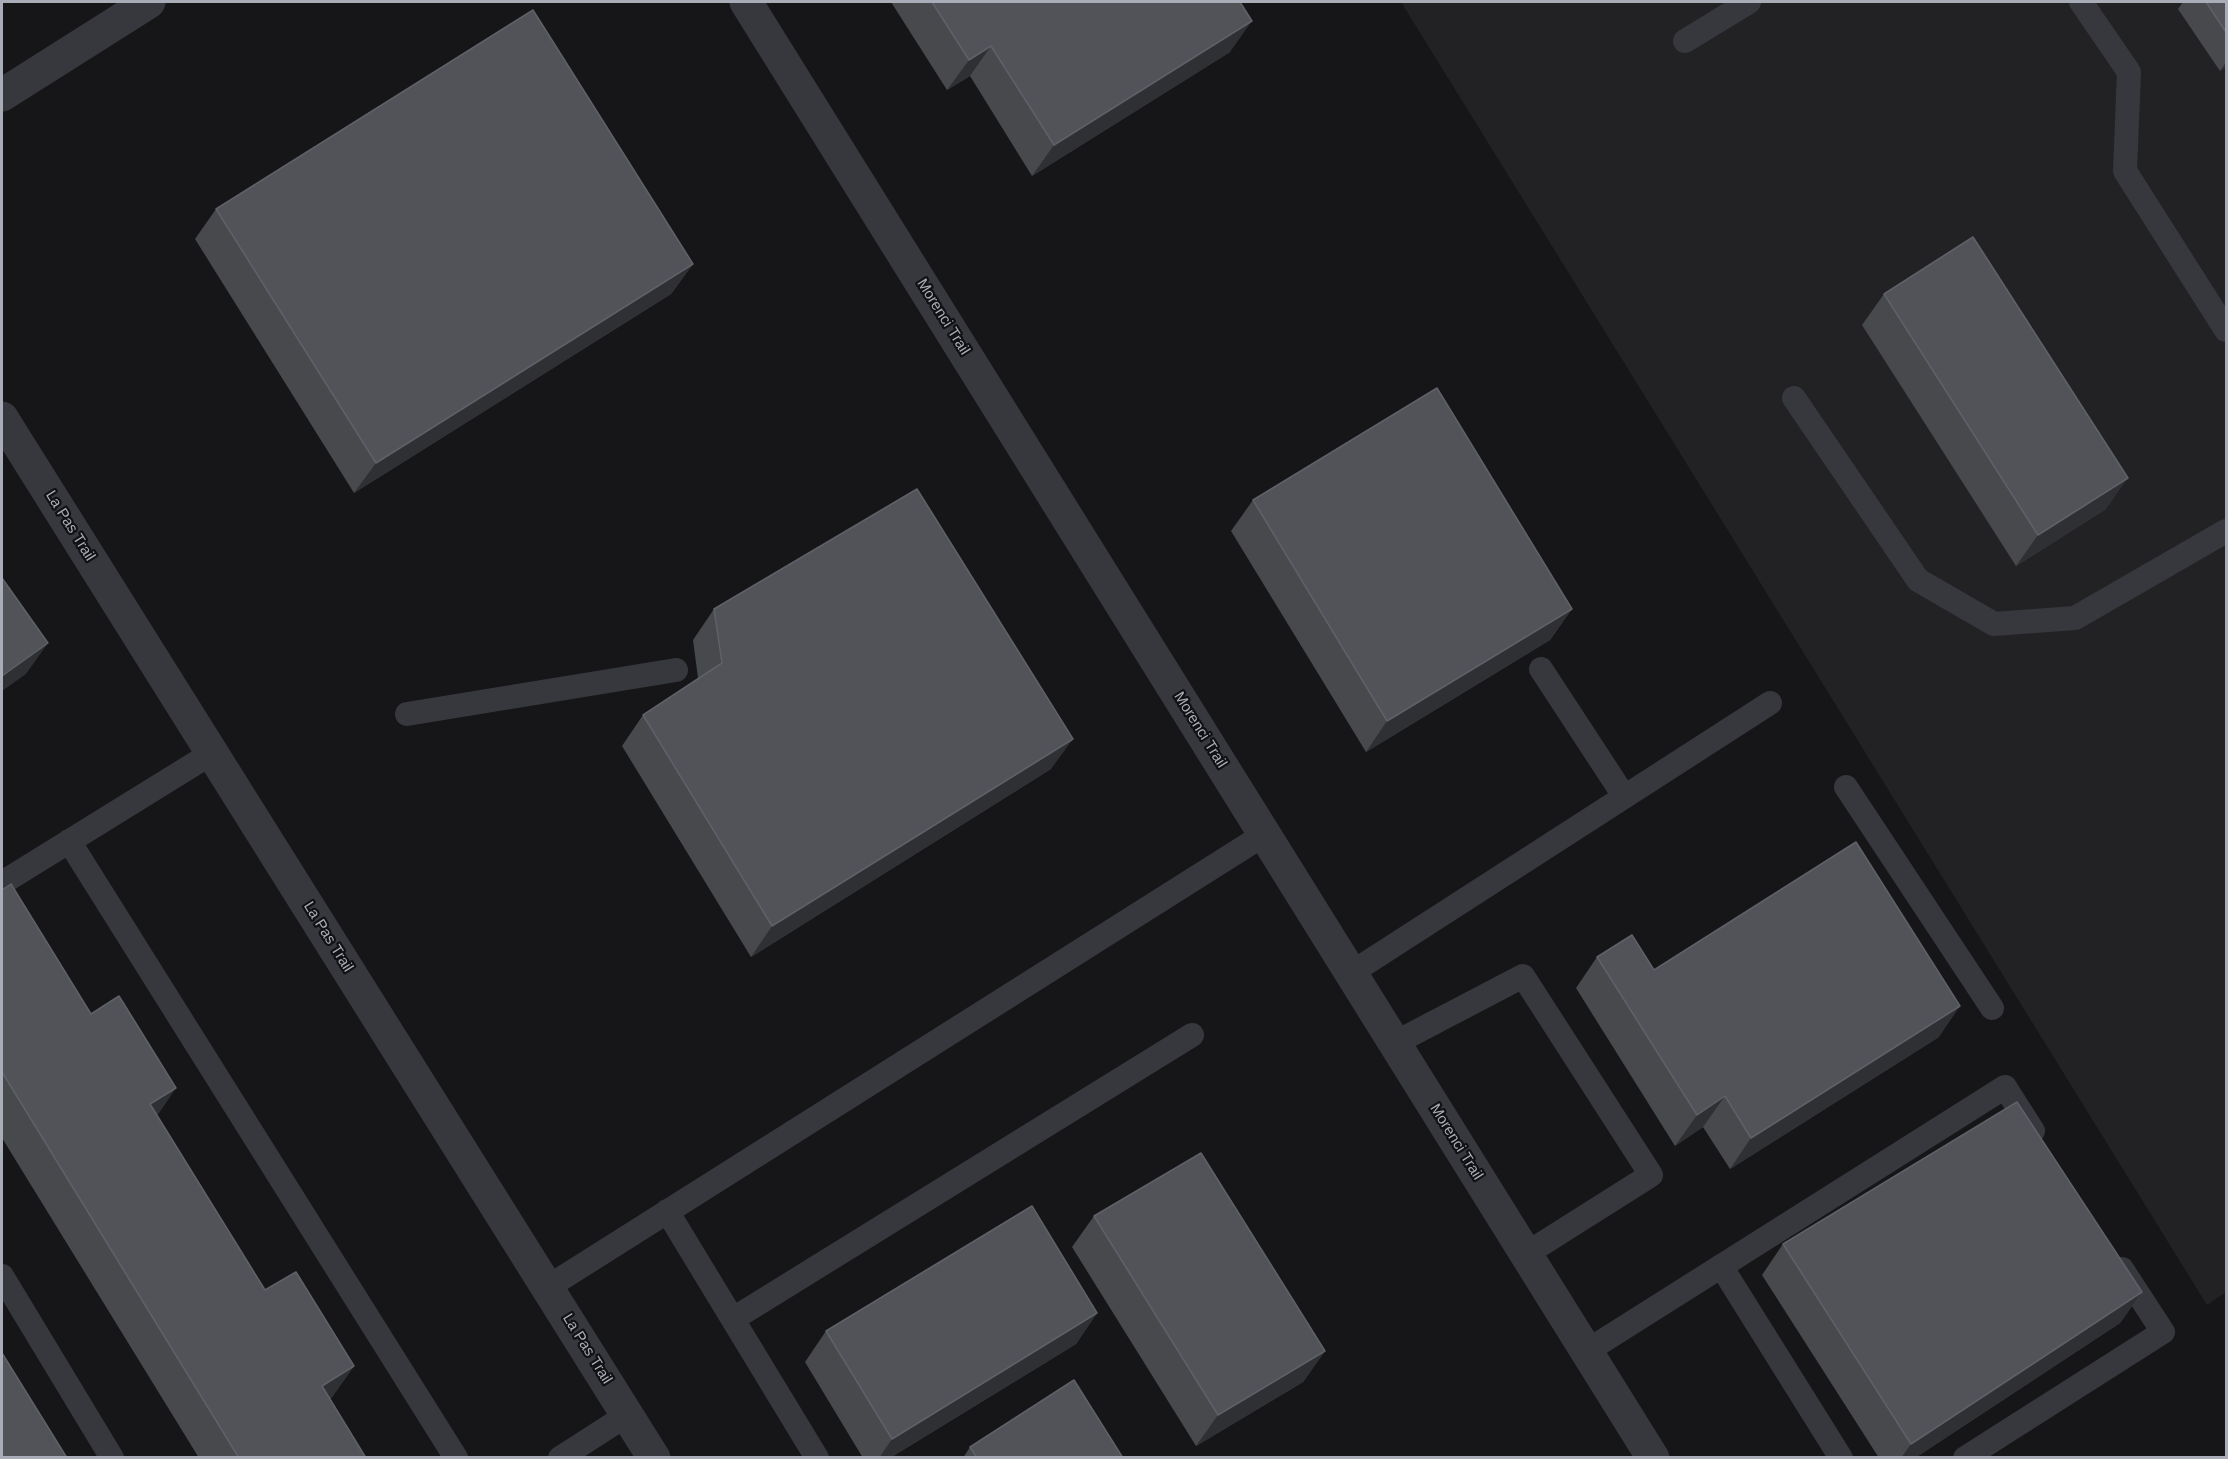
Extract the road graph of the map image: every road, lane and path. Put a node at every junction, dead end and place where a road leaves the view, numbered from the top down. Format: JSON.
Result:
{"nodes":[{"id":1,"x":149,"y":2,"type":"edge"},
{"id":2,"x":746,"y":2,"type":"edge"},
{"id":3,"x":1749,"y":2,"type":"edge"},
{"id":4,"x":2082,"y":2,"type":"edge"},
{"id":5,"x":1686,"y":41,"type":"dead end"},
{"id":6,"x":2,"y":95,"type":"edge"},
{"id":7,"x":2226,"y":330,"type":"edge"},
{"id":8,"x":1794,"y":398,"type":"dead end"},
{"id":9,"x":2,"y":418,"type":"edge"},
{"id":10,"x":2226,"y":531,"type":"edge"},
{"id":11,"x":1541,"y":669,"type":"dead end"},
{"id":12,"x":676,"y":670,"type":"dead end"},
{"id":13,"x":1770,"y":703,"type":"dead end"},
{"id":14,"x":407,"y":714,"type":"dead end"},
{"id":15,"x":212,"y":753,"type":"junction"},
{"id":16,"x":1846,"y":787,"type":"dead end"},
{"id":17,"x":1624,"y":796,"type":"junction"},
{"id":18,"x":1265,"y":834,"type":"junction"},
{"id":19,"x":69,"y":841,"type":"junction"},
{"id":20,"x":2,"y":883,"type":"edge"},
{"id":21,"x":1351,"y":973,"type":"junction"},
{"id":22,"x":1992,"y":1008,"type":"dead end"},
{"id":23,"x":1192,"y":1035,"type":"dead end"},
{"id":24,"x":1395,"y":1042,"type":"junction"},
{"id":25,"x":2043,"y":1146,"type":"edge"},
{"id":26,"x":667,"y":1211,"type":"junction"},
{"id":27,"x":1526,"y":1254,"type":"junction"},
{"id":28,"x":2112,"y":1254,"type":"edge"},
{"id":29,"x":1720,"y":1266,"type":"junction"},
{"id":30,"x":2,"y":1276,"type":"edge"},
{"id":31,"x":548,"y":1287,"type":"junction"},
{"id":32,"x":733,"y":1319,"type":"junction"},
{"id":33,"x":1587,"y":1352,"type":"junction"},
{"id":34,"x":627,"y":1414,"type":"junction"},
{"id":35,"x":112,"y":1458,"type":"edge"},
{"id":36,"x":456,"y":1458,"type":"edge"},
{"id":37,"x":560,"y":1458,"type":"edge"},
{"id":38,"x":654,"y":1458,"type":"edge"},
{"id":39,"x":817,"y":1458,"type":"edge"},
{"id":40,"x":1653,"y":1458,"type":"edge"},
{"id":41,"x":1841,"y":1458,"type":"edge"},
{"id":42,"x":1965,"y":1458,"type":"edge"}],
"edges":[{"from":1,"to":6,"type":"street"},
{"from":2,"to":18,"type":"street","name":"Morenci Trail"},
{"from":3,"to":5,"type":"lane"},
{"from":4,"to":7,"type":"lane"},
{"from":8,"to":10,"type":"lane"},
{"from":9,"to":15,"type":"street","name":"La Pas Trail"},
{"from":11,"to":17,"type":"lane"},
{"from":12,"to":14,"type":"lane"},
{"from":13,"to":17,"type":"lane"},
{"from":15,"to":19,"type":"lane"},
{"from":15,"to":31,"type":"street","name":"La Pas Trail"},
{"from":16,"to":22,"type":"lane"},
{"from":17,"to":21,"type":"lane"},
{"from":18,"to":21,"type":"street","name":"Morenci Trail"},
{"from":18,"to":26,"type":"lane"},
{"from":19,"to":20,"type":"lane"},
{"from":19,"to":36,"type":"lane"},
{"from":21,"to":24,"type":"street","name":"Morenci Trail"},
{"from":23,"to":32,"type":"lane"},
{"from":24,"to":27,"type":"street","name":"Morenci Trail"},
{"from":24,"to":27,"type":"lane"},
{"from":25,"to":29,"type":"lane"},
{"from":26,"to":31,"type":"lane"},
{"from":26,"to":32,"type":"lane"},
{"from":27,"to":33,"type":"street","name":"Morenci Trail"},
{"from":28,"to":42,"type":"lane"},
{"from":29,"to":33,"type":"lane"},
{"from":29,"to":41,"type":"lane"},
{"from":30,"to":35,"type":"lane"},
{"from":31,"to":34,"type":"street","name":"La Pas Trail"},
{"from":32,"to":39,"type":"lane"},
{"from":33,"to":40,"type":"street","name":"Morenci Trail"},
{"from":34,"to":37,"type":"lane"},
{"from":34,"to":38,"type":"street","name":"La Pas Trail"}]}
